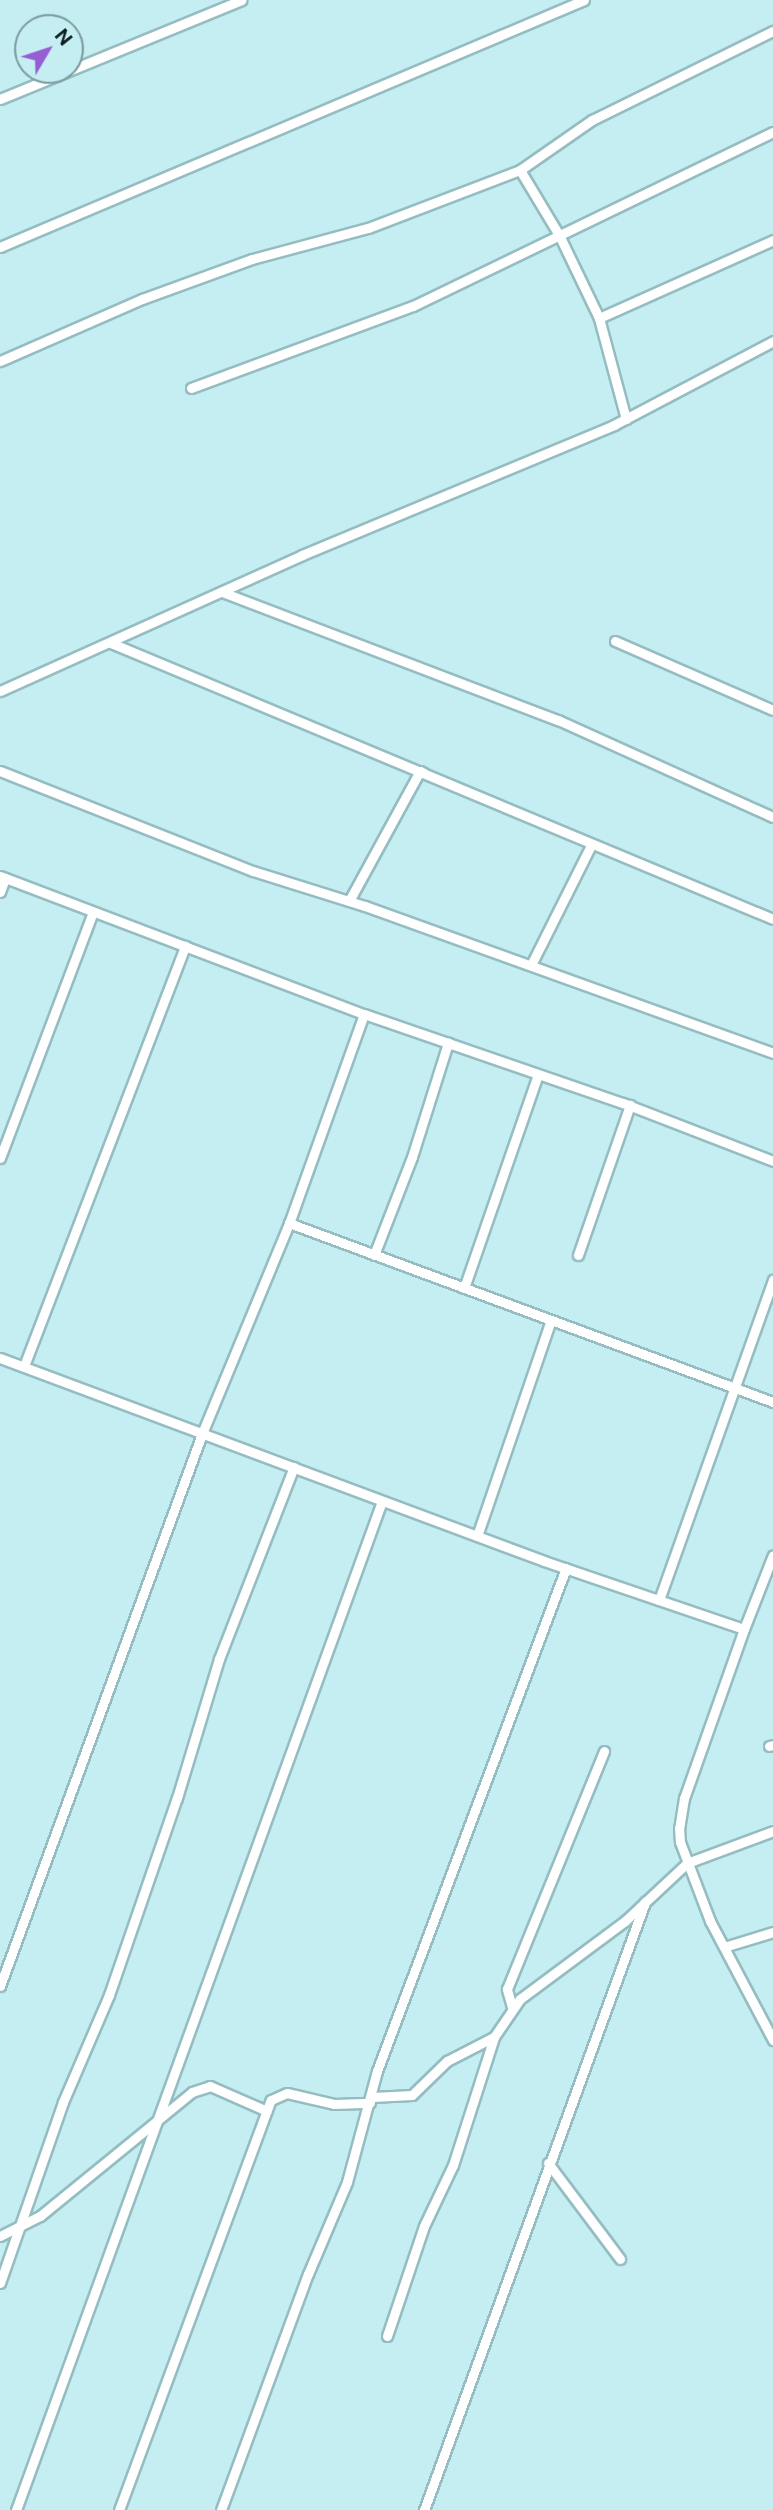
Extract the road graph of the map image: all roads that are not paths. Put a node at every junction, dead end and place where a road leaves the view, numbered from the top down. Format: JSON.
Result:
{"nodes":[{"id":1,"x":241,"y":0,"type":"edge"},
{"id":2,"x":584,"y":0,"type":"edge"},
{"id":3,"x":773,"y":31,"type":"edge"},
{"id":4,"x":0,"y":99,"type":"edge"},
{"id":5,"x":773,"y":132,"type":"edge"},
{"id":6,"x":520,"y":170,"type":"junction"},
{"id":7,"x":559,"y":235,"type":"junction"},
{"id":8,"x":773,"y":240,"type":"edge"},
{"id":9,"x":0,"y":247,"type":"edge"},
{"id":10,"x":599,"y":318,"type":"junction"},
{"id":11,"x":773,"y":341,"type":"edge"},
{"id":12,"x":0,"y":361,"type":"edge"},
{"id":13,"x":191,"y":388,"type":"dead end"},
{"id":14,"x":626,"y":419,"type":"junction"},
{"id":15,"x":222,"y":592,"type":"junction"},
{"id":16,"x":615,"y":641,"type":"dead end"},
{"id":17,"x":111,"y":643,"type":"junction"},
{"id":18,"x":0,"y":691,"type":"edge"},
{"id":19,"x":773,"y":710,"type":"edge"},
{"id":20,"x":0,"y":771,"type":"edge"},
{"id":21,"x":420,"y":771,"type":"junction"},
{"id":22,"x":773,"y":817,"type":"edge"},
{"id":23,"x":591,"y":845,"type":"junction"},
{"id":24,"x":3,"y":877,"type":"edge"},
{"id":25,"x":0,"y":891,"type":"edge"},
{"id":26,"x":349,"y":901,"type":"junction"},
{"id":27,"x":93,"y":912,"type":"junction"},
{"id":28,"x":755,"y":912,"type":"dead end"},
{"id":29,"x":773,"y":919,"type":"edge"},
{"id":30,"x":185,"y":946,"type":"junction"},
{"id":31,"x":531,"y":965,"type":"junction"},
{"id":32,"x":364,"y":1014,"type":"junction"},
{"id":33,"x":448,"y":1043,"type":"junction"},
{"id":34,"x":773,"y":1053,"type":"edge"},
{"id":35,"x":538,"y":1073,"type":"junction"},
{"id":36,"x":630,"y":1105,"type":"junction"},
{"id":37,"x":0,"y":1158,"type":"edge"},
{"id":38,"x":773,"y":1161,"type":"edge"},
{"id":39,"x":289,"y":1223,"type":"junction"},
{"id":40,"x":374,"y":1255,"type":"junction"},
{"id":41,"x":578,"y":1255,"type":"dead end"},
{"id":42,"x":773,"y":1280,"type":"edge"},
{"id":43,"x":464,"y":1288,"type":"junction"},
{"id":44,"x":551,"y":1320,"type":"junction"},
{"id":45,"x":0,"y":1358,"type":"edge"},
{"id":46,"x":24,"y":1366,"type":"junction"},
{"id":47,"x":732,"y":1390,"type":"junction"},
{"id":48,"x":773,"y":1402,"type":"edge"},
{"id":49,"x":203,"y":1431,"type":"junction"},
{"id":50,"x":294,"y":1467,"type":"junction"},
{"id":51,"x":382,"y":1501,"type":"junction"},
{"id":52,"x":477,"y":1536,"type":"junction"},
{"id":53,"x":773,"y":1555,"type":"edge"},
{"id":54,"x":566,"y":1568,"type":"junction"},
{"id":55,"x":659,"y":1600,"type":"junction"},
{"id":56,"x":744,"y":1629,"type":"junction"},
{"id":57,"x":604,"y":1751,"type":"dead end"},
{"id":58,"x":773,"y":1830,"type":"edge"},
{"id":59,"x":687,"y":1863,"type":"junction"},
{"id":60,"x":645,"y":1902,"type":"junction"},
{"id":61,"x":773,"y":1932,"type":"edge"},
{"id":62,"x":724,"y":1947,"type":"junction"},
{"id":63,"x":0,"y":1986,"type":"edge"},
{"id":64,"x":512,"y":2007,"type":"junction"},
{"id":65,"x":494,"y":2037,"type":"junction"},
{"id":66,"x":773,"y":2040,"type":"edge"},
{"id":67,"x":371,"y":2100,"type":"junction"},
{"id":68,"x":267,"y":2111,"type":"junction"},
{"id":69,"x":161,"y":2116,"type":"junction"},
{"id":70,"x":548,"y":2163,"type":"junction"},
{"id":71,"x":20,"y":2230,"type":"junction"},
{"id":72,"x":0,"y":2236,"type":"edge"},
{"id":73,"x":620,"y":2259,"type":"dead end"},
{"id":74,"x":0,"y":2283,"type":"edge"},
{"id":75,"x":387,"y":2336,"type":"dead end"},
{"id":76,"x":16,"y":2510,"type":"edge"},
{"id":77,"x":119,"y":2510,"type":"edge"},
{"id":78,"x":221,"y":2510,"type":"edge"},
{"id":79,"x":424,"y":2510,"type":"edge"}],
"edges":[{"from":1,"to":4,"type":"street"},
{"from":2,"to":9,"type":"street"},
{"from":3,"to":6,"type":"street"},
{"from":5,"to":7,"type":"street"},
{"from":6,"to":7,"type":"street"},
{"from":6,"to":12,"type":"street"},
{"from":7,"to":10,"type":"street"},
{"from":7,"to":13,"type":"street"},
{"from":8,"to":10,"type":"street"},
{"from":10,"to":14,"type":"street"},
{"from":11,"to":14,"type":"street"},
{"from":14,"to":15,"type":"street"},
{"from":15,"to":17,"type":"street"},
{"from":15,"to":22,"type":"street"},
{"from":16,"to":19,"type":"street"},
{"from":17,"to":18,"type":"street"},
{"from":17,"to":21,"type":"street"},
{"from":20,"to":26,"type":"street"},
{"from":21,"to":23,"type":"street"},
{"from":21,"to":26,"type":"street"},
{"from":21,"to":29,"type":"street"},
{"from":23,"to":28,"type":"street"},
{"from":23,"to":31,"type":"street"},
{"from":24,"to":25,"type":"street"},
{"from":24,"to":27,"type":"street"},
{"from":26,"to":31,"type":"street"},
{"from":27,"to":30,"type":"street"},
{"from":27,"to":37,"type":"street"},
{"from":30,"to":32,"type":"street"},
{"from":30,"to":46,"type":"street"},
{"from":31,"to":34,"type":"street"},
{"from":32,"to":33,"type":"street"},
{"from":32,"to":39,"type":"street"},
{"from":33,"to":35,"type":"street"},
{"from":33,"to":40,"type":"street"},
{"from":35,"to":36,"type":"street"},
{"from":35,"to":43,"type":"street"},
{"from":36,"to":38,"type":"street"},
{"from":36,"to":41,"type":"street"},
{"from":39,"to":40,"type":"street"},
{"from":39,"to":49,"type":"street"},
{"from":40,"to":43,"type":"street"},
{"from":42,"to":47,"type":"street"},
{"from":43,"to":44,"type":"street"},
{"from":44,"to":47,"type":"street"},
{"from":44,"to":52,"type":"street"},
{"from":45,"to":46,"type":"street"},
{"from":46,"to":49,"type":"street"},
{"from":47,"to":48,"type":"street"},
{"from":47,"to":55,"type":"street"},
{"from":49,"to":50,"type":"street"},
{"from":49,"to":63,"type":"street"},
{"from":50,"to":51,"type":"street"},
{"from":50,"to":71,"type":"street"},
{"from":51,"to":52,"type":"street"},
{"from":51,"to":69,"type":"street"},
{"from":52,"to":54,"type":"street"},
{"from":53,"to":56,"type":"street"},
{"from":54,"to":55,"type":"street"},
{"from":54,"to":67,"type":"street"},
{"from":55,"to":56,"type":"street"},
{"from":56,"to":59,"type":"street"},
{"from":57,"to":64,"type":"street"},
{"from":58,"to":59,"type":"street"},
{"from":59,"to":60,"type":"street"},
{"from":59,"to":62,"type":"street"},
{"from":60,"to":64,"type":"street"},
{"from":60,"to":70,"type":"street"},
{"from":61,"to":62,"type":"street"},
{"from":62,"to":66,"type":"street"},
{"from":64,"to":65,"type":"street"},
{"from":65,"to":67,"type":"street"},
{"from":65,"to":75,"type":"street"},
{"from":67,"to":68,"type":"street"},
{"from":67,"to":78,"type":"street"},
{"from":68,"to":69,"type":"street"},
{"from":68,"to":77,"type":"street"},
{"from":69,"to":71,"type":"street"},
{"from":69,"to":76,"type":"street"},
{"from":70,"to":73,"type":"street"},
{"from":70,"to":79,"type":"street"},
{"from":71,"to":72,"type":"street"},
{"from":71,"to":74,"type":"street"}]}
